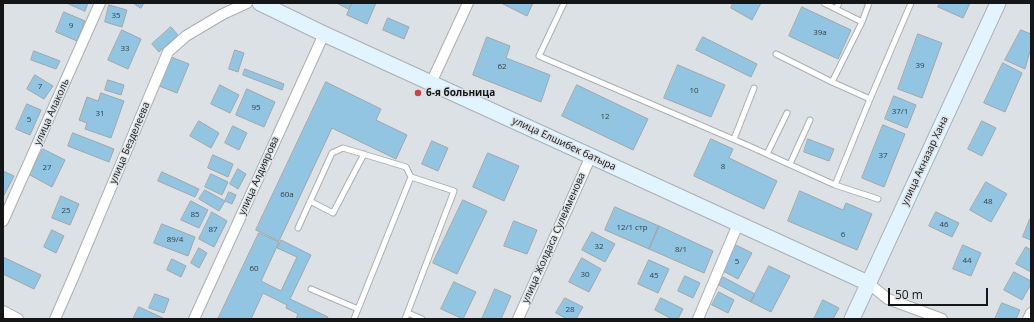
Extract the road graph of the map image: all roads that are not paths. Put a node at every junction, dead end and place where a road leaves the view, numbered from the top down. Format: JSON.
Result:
{"nodes":[{"id":1,"x":100,"y":3,"type":"edge"},
{"id":2,"x":247,"y":3,"type":"edge"},
{"id":3,"x":260,"y":3,"type":"edge"},
{"id":4,"x":468,"y":3,"type":"edge"},
{"id":5,"x":564,"y":3,"type":"edge"},
{"id":6,"x":824,"y":3,"type":"edge"},
{"id":7,"x":839,"y":3,"type":"edge"},
{"id":8,"x":869,"y":3,"type":"edge"},
{"id":9,"x":911,"y":3,"type":"edge"},
{"id":10,"x":998,"y":3,"type":"edge"},
{"id":11,"x":836,"y":9,"type":"junction"},
{"id":12,"x":862,"y":22,"type":"junction"},
{"id":13,"x":324,"y":34,"type":"junction"},
{"id":14,"x":776,"y":54,"type":"dead end"},
{"id":15,"x":832,"y":82,"type":"junction"},
{"id":16,"x":431,"y":83,"type":"junction"},
{"id":17,"x":754,"y":88,"type":"dead end"},
{"id":18,"x":870,"y":99,"type":"junction"},
{"id":19,"x":786,"y":112,"type":"dead end"},
{"id":20,"x":810,"y":120,"type":"dead end"},
{"id":21,"x":734,"y":139,"type":"junction"},
{"id":22,"x":364,"y":154,"type":"junction"},
{"id":23,"x":767,"y":154,"type":"junction"},
{"id":24,"x":590,"y":156,"type":"junction"},
{"id":25,"x":790,"y":164,"type":"junction"},
{"id":26,"x":411,"y":176,"type":"junction"},
{"id":27,"x":835,"y":185,"type":"junction"},
{"id":28,"x":878,"y":199,"type":"dead end"},
{"id":29,"x":310,"y":201,"type":"junction"},
{"id":30,"x":3,"y":221,"type":"edge"},
{"id":31,"x":738,"y":224,"type":"junction"},
{"id":32,"x":298,"y":228,"type":"dead end"},
{"id":33,"x":868,"y":283,"type":"junction"},
{"id":34,"x":311,"y":289,"type":"dead end"},
{"id":35,"x":358,"y":309,"type":"junction"},
{"id":36,"x":3,"y":311,"type":"edge"},
{"id":37,"x":408,"y":313,"type":"junction"},
{"id":38,"x":1031,"y":313,"type":"edge"},
{"id":39,"x":18,"y":319,"type":"edge"},
{"id":40,"x":55,"y":319,"type":"edge"},
{"id":41,"x":194,"y":319,"type":"edge"},
{"id":42,"x":354,"y":319,"type":"edge"},
{"id":43,"x":406,"y":319,"type":"edge"},
{"id":44,"x":422,"y":319,"type":"edge"},
{"id":45,"x":518,"y":319,"type":"edge"},
{"id":46,"x":698,"y":319,"type":"edge"},
{"id":47,"x":852,"y":319,"type":"edge"},
{"id":48,"x":942,"y":319,"type":"edge"},
{"id":49,"x":1028,"y":319,"type":"edge"}],
"edges":[{"from":1,"to":30,"type":"street","name":"улица Алаколь"},
{"from":2,"to":40,"type":"street","name":"улица Безделеева"},
{"from":3,"to":13,"type":"street","name":"улица Елшибек батыра"},
{"from":4,"to":16,"type":"street"},
{"from":5,"to":21,"type":"lane"},
{"from":6,"to":11,"type":"lane"},
{"from":7,"to":11,"type":"lane"},
{"from":8,"to":12,"type":"lane"},
{"from":9,"to":18,"type":"lane"},
{"from":10,"to":33,"type":"street","name":"улица Акназар Хана"},
{"from":11,"to":12,"type":"lane"},
{"from":12,"to":15,"type":"lane"},
{"from":13,"to":16,"type":"street","name":"улица Елшибек батыра"},
{"from":13,"to":41,"type":"street","name":"улица Алдиярова"},
{"from":14,"to":15,"type":"lane"},
{"from":15,"to":18,"type":"lane"},
{"from":16,"to":24,"type":"street","name":"улица Елшибек батыра"},
{"from":17,"to":21,"type":"lane"},
{"from":18,"to":27,"type":"lane"},
{"from":19,"to":23,"type":"lane"},
{"from":20,"to":25,"type":"lane"},
{"from":21,"to":23,"type":"lane"},
{"from":22,"to":26,"type":"lane"},
{"from":22,"to":29,"type":"lane"},
{"from":22,"to":29,"type":"lane"},
{"from":23,"to":25,"type":"lane"},
{"from":24,"to":31,"type":"street","name":"улица Елшибек батыра"},
{"from":24,"to":45,"type":"street","name":"улица Жолдаса Сулейменова"},
{"from":25,"to":27,"type":"lane"},
{"from":26,"to":35,"type":"lane"},
{"from":26,"to":37,"type":"lane"},
{"from":27,"to":28,"type":"lane"},
{"from":29,"to":32,"type":"lane"},
{"from":31,"to":33,"type":"street","name":"улица Елшибек батыра"},
{"from":31,"to":46,"type":"street"},
{"from":33,"to":47,"type":"street","name":"улица Акназар Хана"},
{"from":33,"to":48,"type":"street"},
{"from":34,"to":35,"type":"lane"},
{"from":35,"to":42,"type":"lane"},
{"from":36,"to":39,"type":"street"},
{"from":37,"to":43,"type":"lane"},
{"from":37,"to":44,"type":"lane"},
{"from":38,"to":49,"type":"street"}]}
